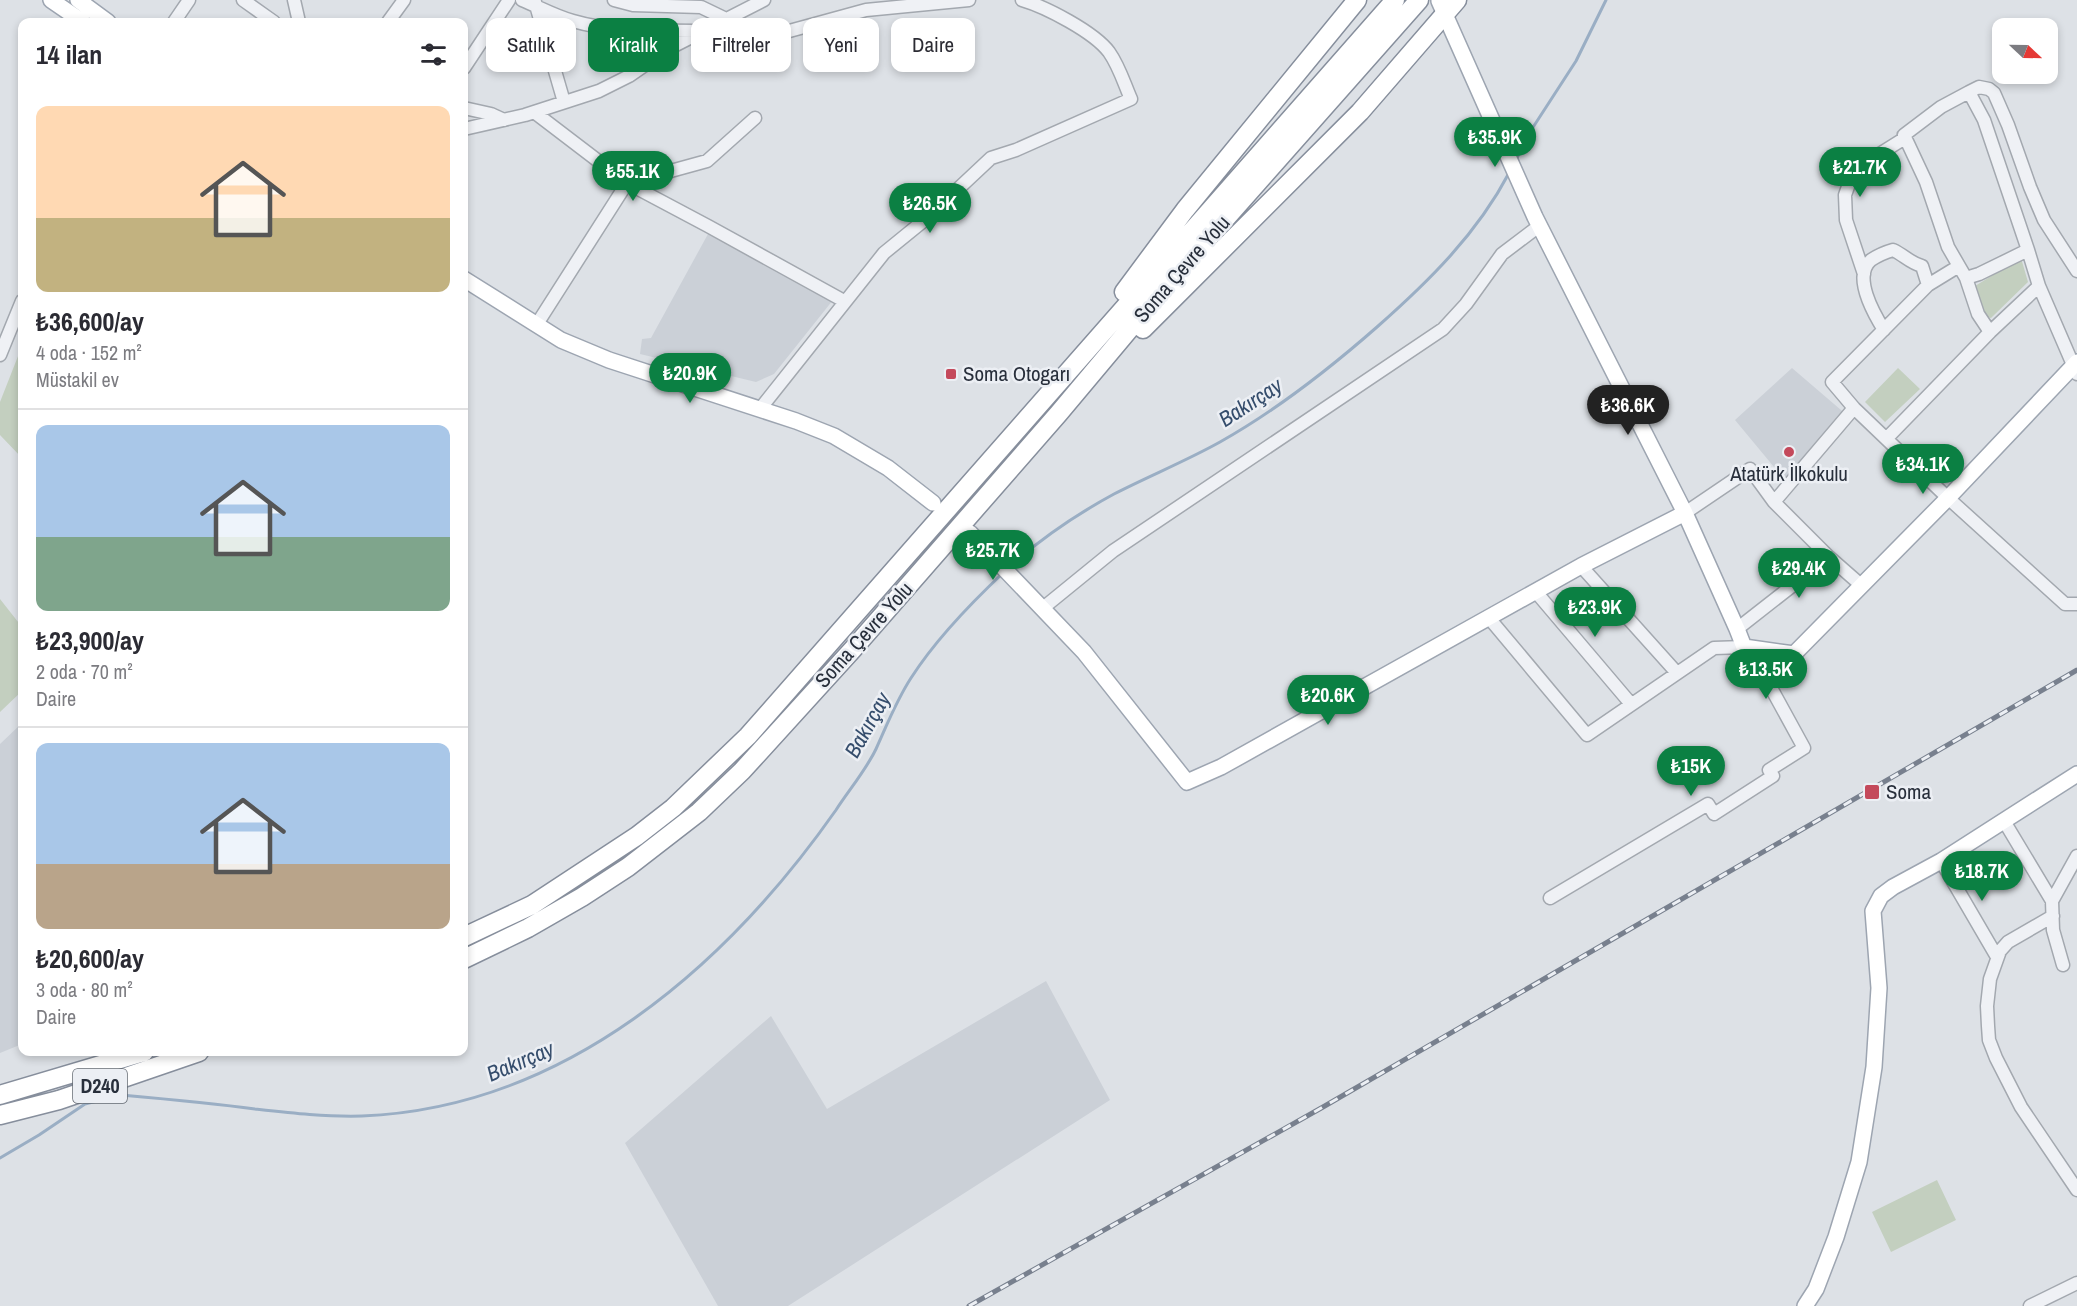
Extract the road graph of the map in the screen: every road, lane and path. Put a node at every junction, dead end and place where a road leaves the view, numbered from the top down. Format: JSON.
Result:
{"nodes":[{"id":1,"x":51,"y":0,"type":"edge"},
{"id":2,"x":189,"y":0,"type":"edge"},
{"id":3,"x":243,"y":0,"type":"edge"},
{"id":4,"x":294,"y":0,"type":"edge"},
{"id":5,"x":404,"y":0,"type":"edge"},
{"id":6,"x":509,"y":0,"type":"edge"},
{"id":7,"x":522,"y":0,"type":"edge"},
{"id":8,"x":614,"y":0,"type":"edge"},
{"id":9,"x":764,"y":0,"type":"edge"},
{"id":10,"x":969,"y":0,"type":"edge"},
{"id":11,"x":1022,"y":0,"type":"edge"},
{"id":12,"x":1357,"y":0,"type":"edge"},
{"id":13,"x":1395,"y":0,"type":"edge"},
{"id":14,"x":1419,"y":0,"type":"edge"},
{"id":15,"x":85,"y":2,"type":"edge"},
{"id":16,"x":535,"y":3,"type":"edge"},
{"id":17,"x":701,"y":4,"type":"edge"},
{"id":18,"x":1447,"y":5,"type":"edge"},
{"id":19,"x":77,"y":18,"type":"edge"},
{"id":20,"x":103,"y":18,"type":"edge"},
{"id":21,"x":177,"y":18,"type":"edge"},
{"id":22,"x":268,"y":18,"type":"edge"},
{"id":23,"x":295,"y":18,"type":"edge"},
{"id":24,"x":390,"y":18,"type":"edge"},
{"id":25,"x":724,"y":18,"type":"edge"},
{"id":26,"x":728,"y":18,"type":"edge"},
{"id":27,"x":691,"y":30,"type":"edge"},
{"id":28,"x":791,"y":31,"type":"edge"},
{"id":29,"x":691,"y":37,"type":"edge"},
{"id":30,"x":468,"y":62,"type":"edge"},
{"id":31,"x":1969,"y":92,"type":"junction"},
{"id":32,"x":564,"y":102,"type":"junction"},
{"id":33,"x":468,"y":109,"type":"edge"},
{"id":34,"x":534,"y":112,"type":"junction"},
{"id":35,"x":755,"y":118,"type":"dead end"},
{"id":36,"x":504,"y":120,"type":"junction"},
{"id":37,"x":468,"y":128,"type":"edge"},
{"id":38,"x":1905,"y":138,"type":"junction"},
{"id":39,"x":627,"y":183,"type":"junction"},
{"id":40,"x":1537,"y":222,"type":"junction"},
{"id":41,"x":2028,"y":250,"type":"junction"},
{"id":42,"x":1959,"y":266,"type":"junction"},
{"id":43,"x":2077,"y":271,"type":"edge"},
{"id":44,"x":1864,"y":274,"type":"junction"},
{"id":45,"x":1966,"y":278,"type":"junction"},
{"id":46,"x":468,"y":281,"type":"edge"},
{"id":47,"x":1928,"y":285,"type":"junction"},
{"id":48,"x":2039,"y":286,"type":"junction"},
{"id":49,"x":844,"y":301,"type":"junction"},
{"id":50,"x":18,"y":311,"type":"edge"},
{"id":51,"x":537,"y":324,"type":"junction"},
{"id":52,"x":1884,"y":330,"type":"junction"},
{"id":53,"x":1990,"y":332,"type":"junction"},
{"id":54,"x":0,"y":355,"type":"edge"},
{"id":55,"x":2076,"y":367,"type":"edge"},
{"id":56,"x":1042,"y":402,"type":"junction"},
{"id":57,"x":1854,"y":408,"type":"junction"},
{"id":58,"x":760,"y":409,"type":"junction"},
{"id":59,"x":1059,"y":413,"type":"junction"},
{"id":60,"x":1887,"y":438,"type":"junction"},
{"id":61,"x":1948,"y":498,"type":"junction"},
{"id":62,"x":1774,"y":502,"type":"junction"},
{"id":63,"x":933,"y":503,"type":"dead end"},
{"id":64,"x":1685,"y":513,"type":"junction"},
{"id":65,"x":974,"y":538,"type":"dead end"},
{"id":66,"x":1829,"y":557,"type":"junction"},
{"id":67,"x":1581,"y":566,"type":"junction"},
{"id":68,"x":1861,"y":585,"type":"junction"},
{"id":69,"x":1536,"y":592,"type":"junction"},
{"id":70,"x":2077,"y":604,"type":"edge"},
{"id":71,"x":1043,"y":608,"type":"junction"},
{"id":72,"x":1489,"y":618,"type":"junction"},
{"id":73,"x":1737,"y":629,"type":"junction"},
{"id":74,"x":1744,"y":647,"type":"junction"},
{"id":75,"x":1794,"y":654,"type":"junction"},
{"id":76,"x":1677,"y":673,"type":"junction"},
{"id":77,"x":1770,"y":686,"type":"junction"},
{"id":78,"x":1631,"y":704,"type":"junction"},
{"id":79,"x":2076,"y":778,"type":"edge"},
{"id":80,"x":2004,"y":821,"type":"junction"},
{"id":81,"x":2077,"y":856,"type":"edge"},
{"id":82,"x":1941,"y":861,"type":"junction"},
{"id":83,"x":1550,"y":898,"type":"dead end"},
{"id":84,"x":2052,"y":901,"type":"junction"},
{"id":85,"x":2053,"y":916,"type":"junction"},
{"id":86,"x":468,"y":935,"type":"edge"},
{"id":87,"x":468,"y":957,"type":"edge"},
{"id":88,"x":1997,"y":957,"type":"junction"},
{"id":89,"x":2063,"y":965,"type":"dead end"},
{"id":90,"x":131,"y":1056,"type":"edge"},
{"id":91,"x":187,"y":1056,"type":"edge"},
{"id":92,"x":0,"y":1095,"type":"edge"},
{"id":93,"x":0,"y":1115,"type":"edge"},
{"id":94,"x":2077,"y":1190,"type":"edge"},
{"id":95,"x":2077,"y":1283,"type":"edge"},
{"id":96,"x":1806,"y":1305,"type":"edge"},
{"id":97,"x":2030,"y":1306,"type":"edge"}],
"edges":[{"from":1,"to":19,"type":"main road"},
{"from":2,"to":21,"type":"street"},
{"from":3,"to":22,"type":"street"},
{"from":4,"to":23,"type":"street"},
{"from":5,"to":24,"type":"street"},
{"from":6,"to":30,"type":"street"},
{"from":7,"to":16,"type":"street"},
{"from":8,"to":17,"type":"street"},
{"from":9,"to":26,"type":"street"},
{"from":10,"to":28,"type":"street"},
{"from":11,"to":49,"type":"street"},
{"from":12,"to":56,"type":"highway"},
{"from":13,"to":56,"type":"highway","name":"Soma Çevre Yolu"},
{"from":14,"to":59,"type":"highway","name":"Soma Çevre Yolu"},
{"from":15,"to":20,"type":"main road"},
{"from":16,"to":27,"type":"street"},
{"from":16,"to":32,"type":"street"},
{"from":17,"to":25,"type":"street"},
{"from":18,"to":40,"type":"main road"},
{"from":18,"to":59,"type":"highway"},
{"from":29,"to":32,"type":"street"},
{"from":31,"to":38,"type":"street"},
{"from":31,"to":41,"type":"street"},
{"from":31,"to":43,"type":"street"},
{"from":32,"to":34,"type":"street"},
{"from":33,"to":36,"type":"street"},
{"from":34,"to":36,"type":"street"},
{"from":34,"to":39,"type":"street"},
{"from":35,"to":39,"type":"street"},
{"from":36,"to":37,"type":"street"},
{"from":38,"to":42,"type":"street"},
{"from":38,"to":44,"type":"street"},
{"from":39,"to":49,"type":"street"},
{"from":39,"to":51,"type":"street"},
{"from":40,"to":64,"type":"main road"},
{"from":40,"to":71,"type":"street"},
{"from":41,"to":45,"type":"street"},
{"from":41,"to":48,"type":"street"},
{"from":42,"to":45,"type":"street"},
{"from":42,"to":47,"type":"street"},
{"from":44,"to":47,"type":"street"},
{"from":44,"to":52,"type":"street"},
{"from":45,"to":53,"type":"street"},
{"from":46,"to":51,"type":"main road"},
{"from":47,"to":52,"type":"street"},
{"from":48,"to":53,"type":"street"},
{"from":48,"to":55,"type":"street"},
{"from":49,"to":58,"type":"street"},
{"from":50,"to":54,"type":"street"},
{"from":51,"to":58,"type":"main road"},
{"from":52,"to":57,"type":"street"},
{"from":53,"to":60,"type":"street"},
{"from":55,"to":61,"type":"main road"},
{"from":56,"to":86,"type":"highway","name":"Soma Çevre Yolu"},
{"from":57,"to":60,"type":"street"},
{"from":57,"to":62,"type":"street"},
{"from":58,"to":63,"type":"main road"},
{"from":59,"to":87,"type":"highway","name":"Soma Çevre Yolu"},
{"from":60,"to":61,"type":"street"},
{"from":61,"to":68,"type":"main road"},
{"from":61,"to":70,"type":"street"},
{"from":62,"to":64,"type":"street"},
{"from":62,"to":66,"type":"street"},
{"from":64,"to":67,"type":"main road"},
{"from":64,"to":73,"type":"main road"},
{"from":65,"to":71,"type":"main road"},
{"from":66,"to":68,"type":"street"},
{"from":66,"to":73,"type":"street"},
{"from":67,"to":69,"type":"main road"},
{"from":67,"to":76,"type":"street"},
{"from":68,"to":75,"type":"main road"},
{"from":69,"to":72,"type":"main road"},
{"from":69,"to":78,"type":"street"},
{"from":71,"to":72,"type":"main road"},
{"from":72,"to":78,"type":"street"},
{"from":73,"to":74,"type":"main road"},
{"from":74,"to":75,"type":"main road"},
{"from":74,"to":76,"type":"street"},
{"from":74,"to":77,"type":"street"},
{"from":75,"to":77,"type":"street"},
{"from":76,"to":78,"type":"street"},
{"from":77,"to":83,"type":"street"},
{"from":79,"to":80,"type":"main road"},
{"from":80,"to":82,"type":"main road"},
{"from":80,"to":84,"type":"street"},
{"from":81,"to":84,"type":"street"},
{"from":82,"to":88,"type":"street"},
{"from":82,"to":96,"type":"main road"},
{"from":84,"to":85,"type":"street"},
{"from":85,"to":88,"type":"street"},
{"from":85,"to":89,"type":"street"},
{"from":88,"to":94,"type":"street"},
{"from":90,"to":92,"type":"highway","number":"D240"},
{"from":91,"to":93,"type":"highway","number":"D240"},
{"from":95,"to":97,"type":"street"}]}
